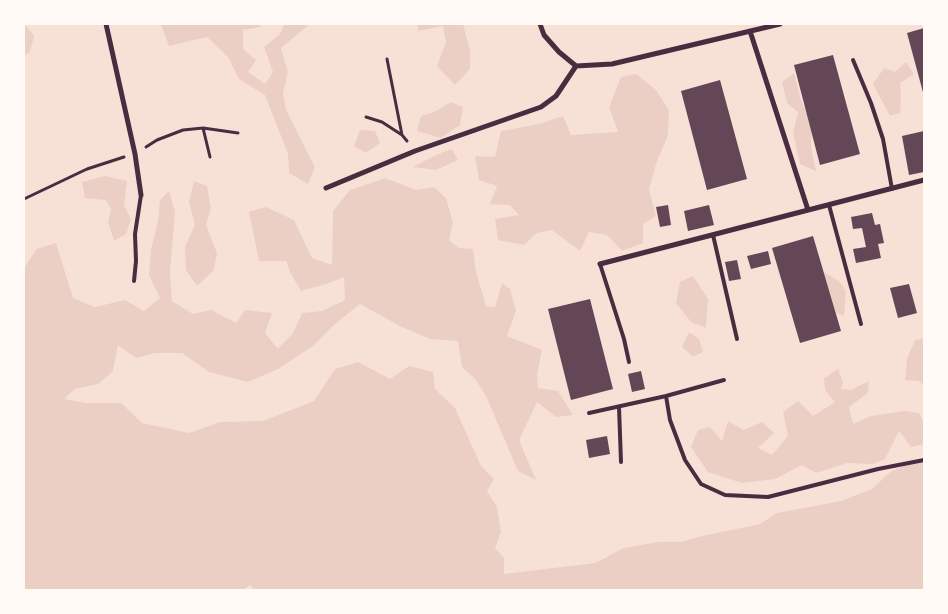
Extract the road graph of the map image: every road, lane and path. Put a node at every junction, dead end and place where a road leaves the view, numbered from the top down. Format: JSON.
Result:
{"nodes":[{"id":1,"x":106,"y":24,"type":"edge"},
{"id":2,"x":540,"y":24,"type":"edge"},
{"id":3,"x":780,"y":24,"type":"edge"},
{"id":4,"x":750,"y":31,"type":"junction"},
{"id":5,"x":387,"y":59,"type":"dead end"},
{"id":6,"x":853,"y":60,"type":"dead end"},
{"id":7,"x":576,"y":66,"type":"junction"},
{"id":8,"x":366,"y":117,"type":"dead end"},
{"id":9,"x":203,"y":128,"type":"dead end"},
{"id":10,"x":402,"y":135,"type":"junction"},
{"id":11,"x":415,"y":151,"type":"junction"},
{"id":12,"x":210,"y":157,"type":"dead end"},
{"id":13,"x":924,"y":180,"type":"edge"},
{"id":14,"x":326,"y":188,"type":"dead end"},
{"id":15,"x":892,"y":189,"type":"junction"},
{"id":16,"x":141,"y":195,"type":"joint"},
{"id":17,"x":828,"y":205,"type":"junction"},
{"id":18,"x":808,"y":210,"type":"junction"},
{"id":19,"x":712,"y":235,"type":"junction"},
{"id":20,"x":600,"y":264,"type":"joint"},
{"id":21,"x":134,"y":281,"type":"dead end"},
{"id":22,"x":861,"y":324,"type":"dead end"},
{"id":23,"x":737,"y":339,"type":"dead end"},
{"id":24,"x":629,"y":362,"type":"dead end"},
{"id":25,"x":724,"y":380,"type":"dead end"},
{"id":26,"x":666,"y":396,"type":"junction"},
{"id":27,"x":619,"y":407,"type":"junction"},
{"id":28,"x":589,"y":413,"type":"dead end"},
{"id":29,"x":924,"y":460,"type":"edge"},
{"id":30,"x":621,"y":462,"type":"dead end"}],
"edges":[{"from":1,"to":16,"type":"street"},
{"from":2,"to":7,"type":"street"},
{"from":3,"to":4,"type":"street"},
{"from":4,"to":7,"type":"street"},
{"from":4,"to":18,"type":"street"},
{"from":5,"to":10,"type":"path"},
{"from":6,"to":15,"type":"lane"},
{"from":7,"to":11,"type":"street"},
{"from":8,"to":10,"type":"path"},
{"from":9,"to":12,"type":"path"},
{"from":10,"to":11,"type":"path"},
{"from":11,"to":14,"type":"street"},
{"from":13,"to":15,"type":"street"},
{"from":15,"to":17,"type":"street"},
{"from":16,"to":21,"type":"lane"},
{"from":17,"to":18,"type":"street"},
{"from":17,"to":22,"type":"lane"},
{"from":18,"to":19,"type":"street"},
{"from":19,"to":20,"type":"street"},
{"from":19,"to":23,"type":"lane"},
{"from":20,"to":24,"type":"lane"},
{"from":25,"to":26,"type":"lane"},
{"from":26,"to":27,"type":"lane"},
{"from":26,"to":29,"type":"lane"},
{"from":27,"to":28,"type":"lane"},
{"from":27,"to":30,"type":"lane"}]}
